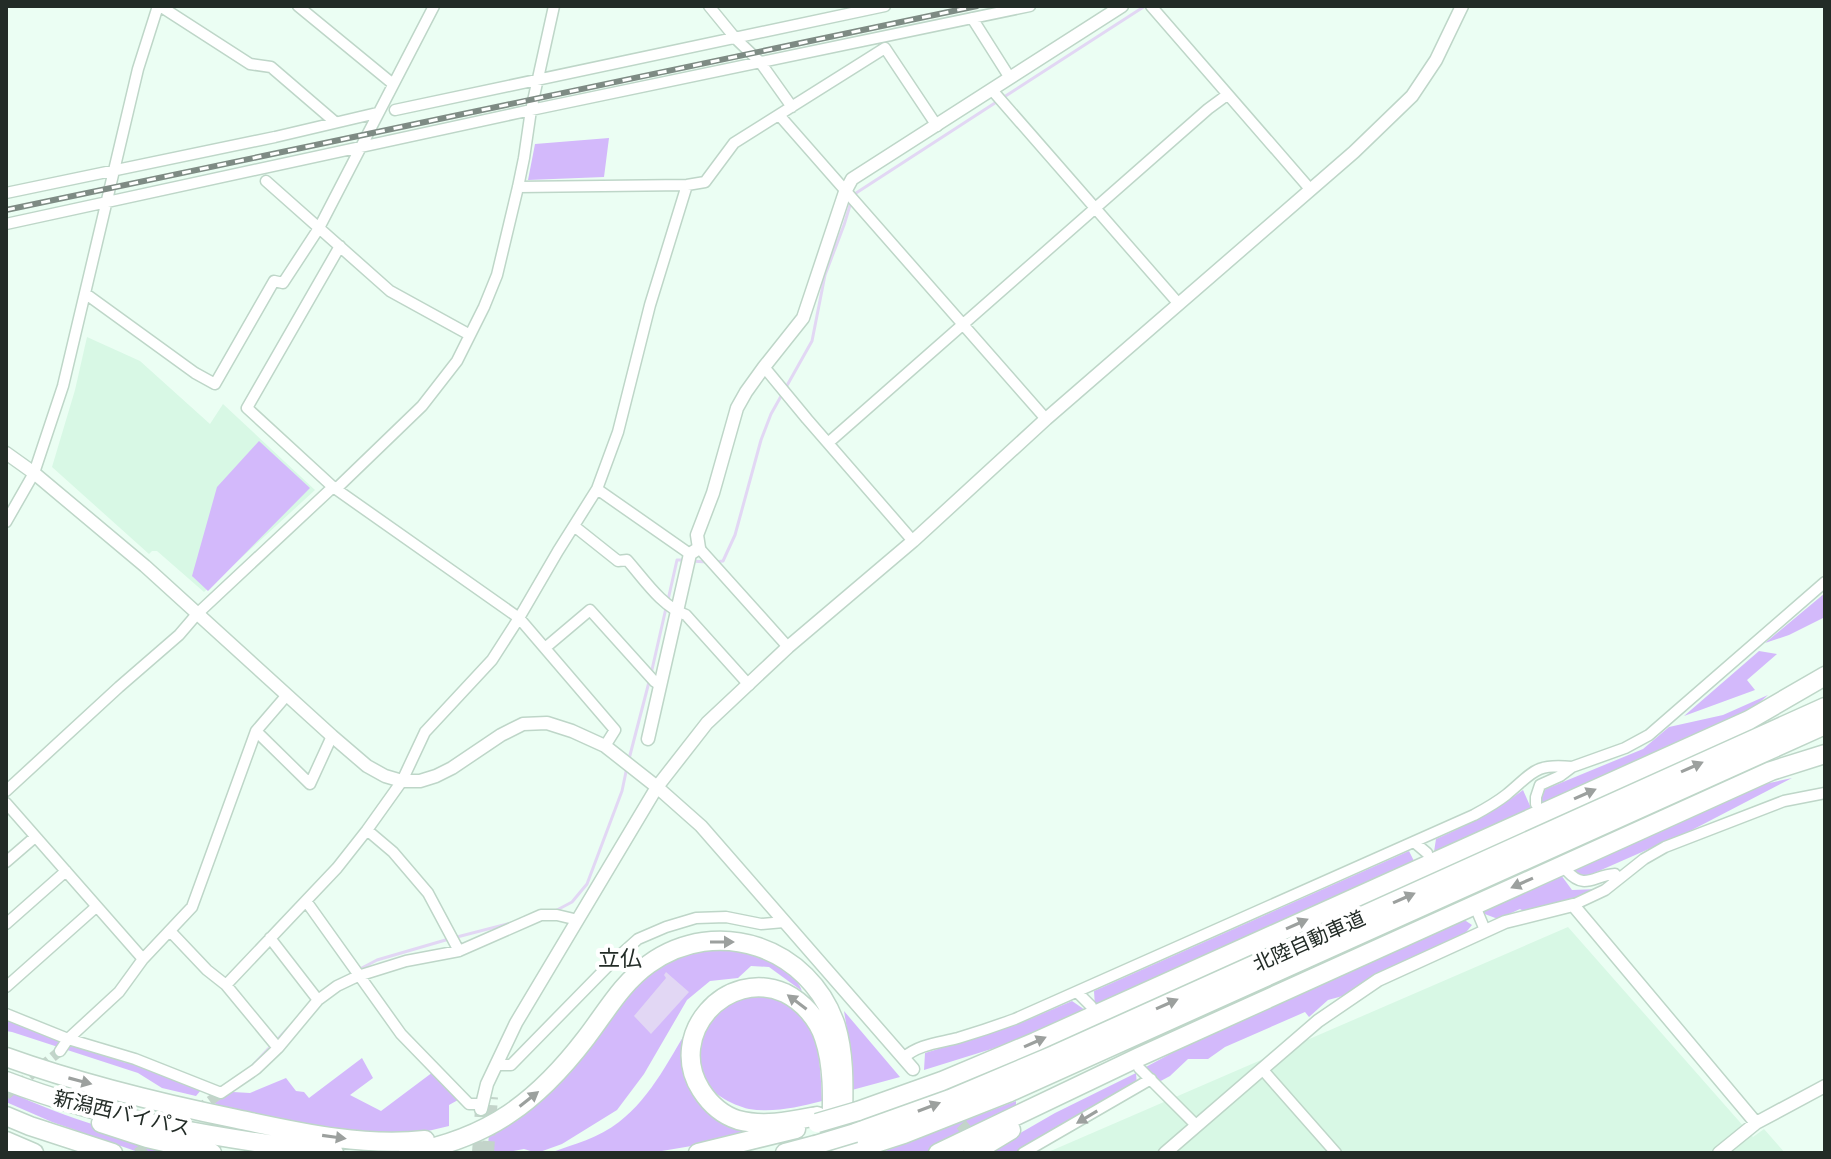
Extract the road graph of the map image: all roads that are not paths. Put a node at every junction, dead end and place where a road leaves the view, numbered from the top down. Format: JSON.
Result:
{"nodes":[{"id":1,"x":159,"y":6,"type":"edge"},
{"id":2,"x":298,"y":6,"type":"edge"},
{"id":3,"x":434,"y":6,"type":"edge"},
{"id":4,"x":554,"y":6,"type":"edge"},
{"id":5,"x":709,"y":6,"type":"edge"},
{"id":6,"x":885,"y":6,"type":"edge"},
{"id":7,"x":1030,"y":6,"type":"edge"},
{"id":8,"x":1122,"y":6,"type":"edge"},
{"id":9,"x":1151,"y":6,"type":"edge"},
{"id":10,"x":1462,"y":6,"type":"edge"},
{"id":11,"x":972,"y":18,"type":"junction"},
{"id":12,"x":736,"y":39,"type":"junction"},
{"id":13,"x":760,"y":62,"type":"junction"},
{"id":14,"x":1010,"y":78,"type":"junction"},
{"id":15,"x":538,"y":81,"type":"junction"},
{"id":16,"x":393,"y":84,"type":"junction"},
{"id":17,"x":992,"y":90,"type":"junction"},
{"id":18,"x":1227,"y":95,"type":"junction"},
{"id":19,"x":792,"y":107,"type":"junction"},
{"id":20,"x":395,"y":110,"type":"dead end"},
{"id":21,"x":531,"y":110,"type":"junction"},
{"id":22,"x":377,"y":113,"type":"junction"},
{"id":23,"x":779,"y":115,"type":"junction"},
{"id":24,"x":335,"y":122,"type":"junction"},
{"id":25,"x":937,"y":126,"type":"junction"},
{"id":26,"x":361,"y":148,"type":"junction"},
{"id":27,"x":115,"y":170,"type":"junction"},
{"id":28,"x":266,"y":181,"type":"dead end"},
{"id":29,"x":687,"y":185,"type":"junction"},
{"id":30,"x":518,"y":187,"type":"junction"},
{"id":31,"x":1310,"y":189,"type":"junction"},
{"id":32,"x":845,"y":192,"type":"junction"},
{"id":33,"x":6,"y":193,"type":"edge"},
{"id":34,"x":108,"y":202,"type":"junction"},
{"id":35,"x":1095,"y":208,"type":"junction"},
{"id":36,"x":6,"y":224,"type":"edge"},
{"id":37,"x":319,"y":228,"type":"junction"},
{"id":38,"x":340,"y":246,"type":"junction"},
{"id":39,"x":86,"y":294,"type":"junction"},
{"id":40,"x":1178,"y":303,"type":"junction"},
{"id":41,"x":962,"y":325,"type":"junction"},
{"id":42,"x":470,"y":335,"type":"junction"},
{"id":43,"x":764,"y":367,"type":"junction"},
{"id":44,"x":1046,"y":419,"type":"junction"},
{"id":45,"x":828,"y":443,"type":"junction"},
{"id":46,"x":6,"y":453,"type":"edge"},
{"id":47,"x":34,"y":473,"type":"junction"},
{"id":48,"x":335,"y":487,"type":"junction"},
{"id":49,"x":597,"y":489,"type":"junction"},
{"id":50,"x":6,"y":522,"type":"edge"},
{"id":51,"x":574,"y":526,"type":"junction"},
{"id":52,"x":913,"y":541,"type":"junction"},
{"id":53,"x":694,"y":551,"type":"junction"},
{"id":54,"x":1825,"y":582,"type":"edge"},
{"id":55,"x":676,"y":612,"type":"junction"},
{"id":56,"x":197,"y":614,"type":"junction"},
{"id":57,"x":519,"y":618,"type":"junction"},
{"id":58,"x":788,"y":647,"type":"junction"},
{"id":59,"x":545,"y":648,"type":"junction"},
{"id":60,"x":1825,"y":676,"type":"edge"},
{"id":61,"x":660,"y":685,"type":"junction"},
{"id":62,"x":749,"y":685,"type":"junction"},
{"id":63,"x":287,"y":695,"type":"junction"},
{"id":64,"x":1825,"y":707,"type":"edge"},
{"id":65,"x":1825,"y":725,"type":"edge"},
{"id":66,"x":256,"y":731,"type":"junction"},
{"id":67,"x":332,"y":736,"type":"junction"},
{"id":68,"x":648,"y":739,"type":"dead end"},
{"id":69,"x":605,"y":746,"type":"junction"},
{"id":70,"x":1825,"y":754,"type":"edge"},
{"id":71,"x":1572,"y":767,"type":"junction"},
{"id":72,"x":402,"y":781,"type":"junction"},
{"id":73,"x":657,"y":787,"type":"junction"},
{"id":74,"x":6,"y":791,"type":"edge"},
{"id":75,"x":1825,"y":793,"type":"edge"},
{"id":76,"x":6,"y":803,"type":"edge"},
{"id":77,"x":1536,"y":804,"type":"dead end"},
{"id":78,"x":367,"y":830,"type":"junction"},
{"id":79,"x":35,"y":837,"type":"junction"},
{"id":80,"x":1414,"y":842,"type":"junction"},
{"id":81,"x":1427,"y":853,"type":"dead end"},
{"id":82,"x":6,"y":862,"type":"edge"},
{"id":83,"x":66,"y":871,"type":"junction"},
{"id":84,"x":1567,"y":871,"type":"dead end"},
{"id":85,"x":1619,"y":879,"type":"junction"},
{"id":86,"x":306,"y":901,"type":"junction"},
{"id":87,"x":1573,"y":905,"type":"junction"},
{"id":88,"x":96,"y":907,"type":"junction"},
{"id":89,"x":1477,"y":911,"type":"dead end"},
{"id":90,"x":578,"y":920,"type":"junction"},
{"id":91,"x":784,"y":922,"type":"junction"},
{"id":92,"x":6,"y":924,"type":"edge"},
{"id":93,"x":1485,"y":930,"type":"junction"},
{"id":94,"x":170,"y":931,"type":"junction"},
{"id":95,"x":270,"y":938,"type":"junction"},
{"id":96,"x":459,"y":951,"type":"junction"},
{"id":97,"x":143,"y":959,"type":"junction"},
{"id":98,"x":358,"y":976,"type":"junction"},
{"id":99,"x":226,"y":985,"type":"junction"},
{"id":100,"x":6,"y":987,"type":"edge"},
{"id":101,"x":1077,"y":992,"type":"junction"},
{"id":102,"x":318,"y":1000,"type":"junction"},
{"id":103,"x":1091,"y":1006,"type":"dead end"},
{"id":104,"x":6,"y":1014,"type":"edge"},
{"id":105,"x":68,"y":1039,"type":"junction"},
{"id":106,"x":278,"y":1048,"type":"junction"},
{"id":107,"x":60,"y":1051,"type":"tunnel mouth"},
{"id":108,"x":6,"y":1057,"type":"edge"},
{"id":109,"x":903,"y":1058,"type":"junction"},
{"id":110,"x":1139,"y":1063,"type":"junction"},
{"id":111,"x":496,"y":1065,"type":"junction"},
{"id":112,"x":913,"y":1069,"type":"dead end"},
{"id":113,"x":1262,"y":1069,"type":"junction"},
{"id":114,"x":1151,"y":1079,"type":"junction"},
{"id":115,"x":6,"y":1082,"type":"edge"},
{"id":116,"x":1825,"y":1086,"type":"edge"},
{"id":117,"x":485,"y":1103,"type":"joint"},
{"id":118,"x":6,"y":1116,"type":"edge"},
{"id":119,"x":504,"y":1118,"type":"junction"},
{"id":120,"x":817,"y":1120,"type":"junction"},
{"id":121,"x":1756,"y":1123,"type":"junction"},
{"id":122,"x":1196,"y":1125,"type":"junction"},
{"id":123,"x":6,"y":1141,"type":"edge"},
{"id":124,"x":849,"y":1147,"type":"edge"},
{"id":125,"x":823,"y":1149,"type":"edge"},
{"id":126,"x":34,"y":1153,"type":"edge"},
{"id":127,"x":113,"y":1153,"type":"edge"},
{"id":128,"x":212,"y":1153,"type":"edge"},
{"id":129,"x":334,"y":1153,"type":"edge"},
{"id":130,"x":408,"y":1153,"type":"edge"},
{"id":131,"x":698,"y":1153,"type":"edge"},
{"id":132,"x":785,"y":1153,"type":"edge"},
{"id":133,"x":938,"y":1153,"type":"edge"},
{"id":134,"x":973,"y":1153,"type":"edge"},
{"id":135,"x":1023,"y":1153,"type":"edge"},
{"id":136,"x":1165,"y":1153,"type":"edge"},
{"id":137,"x":1336,"y":1153,"type":"edge"},
{"id":138,"x":1719,"y":1153,"type":"edge"}],
"edges":[{"from":1,"to":24,"type":"street"},
{"from":1,"to":27,"type":"street"},
{"from":2,"to":16,"type":"street"},
{"from":3,"to":16,"type":"street"},
{"from":4,"to":15,"type":"street"},
{"from":5,"to":12,"type":"street"},
{"from":6,"to":12,"type":"street"},
{"from":7,"to":11,"type":"street"},
{"from":8,"to":14,"type":"street"},
{"from":9,"to":18,"type":"street"},
{"from":10,"to":31,"type":"street"},
{"from":11,"to":13,"type":"street"},
{"from":11,"to":14,"type":"street"},
{"from":12,"to":13,"type":"street"},
{"from":12,"to":15,"type":"street"},
{"from":13,"to":19,"type":"street"},
{"from":13,"to":21,"type":"street"},
{"from":14,"to":17,"type":"street"},
{"from":15,"to":20,"type":"street"},
{"from":15,"to":21,"type":"street"},
{"from":16,"to":22,"type":"street"},
{"from":17,"to":25,"type":"street"},
{"from":17,"to":35,"type":"street"},
{"from":18,"to":31,"type":"street"},
{"from":18,"to":35,"type":"street"},
{"from":19,"to":23,"type":"street"},
{"from":19,"to":25,"type":"street"},
{"from":21,"to":26,"type":"street"},
{"from":21,"to":30,"type":"street"},
{"from":22,"to":24,"type":"street"},
{"from":22,"to":26,"type":"street"},
{"from":23,"to":29,"type":"street"},
{"from":23,"to":32,"type":"street"},
{"from":24,"to":27,"type":"street"},
{"from":25,"to":32,"type":"street"},
{"from":26,"to":34,"type":"street"},
{"from":26,"to":37,"type":"street"},
{"from":27,"to":33,"type":"street"},
{"from":27,"to":34,"type":"street"},
{"from":28,"to":37,"type":"street"},
{"from":29,"to":30,"type":"street"},
{"from":29,"to":49,"type":"street"},
{"from":30,"to":42,"type":"street"},
{"from":31,"to":40,"type":"street"},
{"from":32,"to":41,"type":"street"},
{"from":32,"to":43,"type":"street"},
{"from":34,"to":36,"type":"street"},
{"from":34,"to":39,"type":"street"},
{"from":35,"to":40,"type":"street"},
{"from":35,"to":41,"type":"street"},
{"from":37,"to":38,"type":"street"},
{"from":37,"to":39,"type":"street"},
{"from":38,"to":42,"type":"street"},
{"from":38,"to":48,"type":"street"},
{"from":39,"to":47,"type":"street"},
{"from":40,"to":44,"type":"street"},
{"from":41,"to":44,"type":"street"},
{"from":41,"to":45,"type":"street"},
{"from":42,"to":48,"type":"street"},
{"from":43,"to":45,"type":"street"},
{"from":43,"to":53,"type":"street"},
{"from":44,"to":52,"type":"street"},
{"from":45,"to":52,"type":"street"},
{"from":46,"to":47,"type":"street"},
{"from":47,"to":50,"type":"street"},
{"from":47,"to":56,"type":"street"},
{"from":48,"to":56,"type":"street"},
{"from":48,"to":57,"type":"street"},
{"from":49,"to":51,"type":"street"},
{"from":49,"to":53,"type":"street"},
{"from":51,"to":55,"type":"street"},
{"from":51,"to":57,"type":"street"},
{"from":52,"to":58,"type":"street"},
{"from":53,"to":55,"type":"street"},
{"from":53,"to":58,"type":"street"},
{"from":54,"to":71,"type":"street"},
{"from":55,"to":61,"type":"street"},
{"from":55,"to":62,"type":"street"},
{"from":56,"to":63,"type":"street"},
{"from":56,"to":74,"type":"street"},
{"from":57,"to":59,"type":"street"},
{"from":57,"to":72,"type":"street"},
{"from":58,"to":62,"type":"street"},
{"from":59,"to":61,"type":"street"},
{"from":59,"to":69,"type":"street"},
{"from":120,"to":60,"type":"highway","one_way":true,"bridge":true},
{"from":61,"to":68,"type":"street"},
{"from":62,"to":73,"type":"street"},
{"from":63,"to":66,"type":"street"},
{"from":63,"to":67,"type":"street"},
{"from":124,"to":64,"type":"highway","name":"北陸自動車道","one_way":true},
{"from":65,"to":124,"type":"highway","name":"北陸自動車道"},
{"from":66,"to":67,"type":"street"},
{"from":66,"to":94,"type":"street"},
{"from":67,"to":72,"type":"street"},
{"from":69,"to":72,"type":"street"},
{"from":69,"to":73,"type":"street"},
{"from":70,"to":110,"type":"highway","one_way":true},
{"from":71,"to":77,"type":"street"},
{"from":71,"to":80,"type":"street"},
{"from":72,"to":78,"type":"street"},
{"from":73,"to":90,"type":"street"},
{"from":73,"to":91,"type":"street"},
{"from":75,"to":85,"type":"street"},
{"from":76,"to":79,"type":"street"},
{"from":78,"to":86,"type":"street"},
{"from":78,"to":96,"type":"street"},
{"from":79,"to":82,"type":"street"},
{"from":79,"to":83,"type":"street"},
{"from":80,"to":81,"type":"street"},
{"from":80,"to":101,"type":"street"},
{"from":83,"to":88,"type":"street"},
{"from":83,"to":92,"type":"street"},
{"from":84,"to":85,"type":"street"},
{"from":85,"to":87,"type":"street"},
{"from":86,"to":95,"type":"street"},
{"from":86,"to":98,"type":"street"},
{"from":87,"to":93,"type":"street"},
{"from":87,"to":121,"type":"street"},
{"from":88,"to":97,"type":"street"},
{"from":88,"to":100,"type":"street"},
{"from":89,"to":93,"type":"street"},
{"from":90,"to":96,"type":"street"},
{"from":90,"to":111,"type":"street"},
{"from":91,"to":109,"type":"street"},
{"from":91,"to":111,"type":"street"},
{"from":93,"to":113,"type":"street"},
{"from":94,"to":97,"type":"street"},
{"from":94,"to":99,"type":"street"},
{"from":95,"to":99,"type":"street"},
{"from":95,"to":102,"type":"street"},
{"from":96,"to":98,"type":"street"},
{"from":97,"to":105,"type":"street"},
{"from":98,"to":102,"type":"street"},
{"from":98,"to":117,"type":"street"},
{"from":99,"to":106,"type":"street"},
{"from":101,"to":103,"type":"street"},
{"from":101,"to":109,"type":"street"},
{"from":102,"to":106,"type":"street"},
{"from":104,"to":105,"type":"street"},
{"from":105,"to":106,"type":"street"},
{"from":105,"to":107,"type":"street"},
{"from":108,"to":119,"type":"highway","one_way":true},
{"from":109,"to":112,"type":"street"},
{"from":110,"to":114,"type":"street"},
{"from":110,"to":133,"type":"highway"},
{"from":110,"to":134,"type":"highway"},
{"from":111,"to":117,"type":"street"},
{"from":113,"to":122,"type":"street"},
{"from":113,"to":137,"type":"street"},
{"from":114,"to":122,"type":"street"},
{"from":114,"to":135,"type":"street","one_way":true},
{"from":115,"to":128,"type":"highway"},
{"from":115,"to":129,"type":"highway","name":"新潟西バイパス"},
{"from":116,"to":121,"type":"street"},
{"from":118,"to":127,"type":"highway"},
{"from":119,"to":124,"type":"highway","one_way":true},
{"from":119,"to":130,"type":"highway"},
{"from":125,"to":120,"type":"highway","one_way":true},
{"from":120,"to":131,"type":"highway"},
{"from":121,"to":138,"type":"street"},
{"from":122,"to":136,"type":"street"},
{"from":123,"to":126,"type":"highway"},
{"from":124,"to":125,"type":"highway","name":"北陸自動車道","bridge":true},
{"from":125,"to":132,"type":"highway","name":"北陸自動車道"}]}
